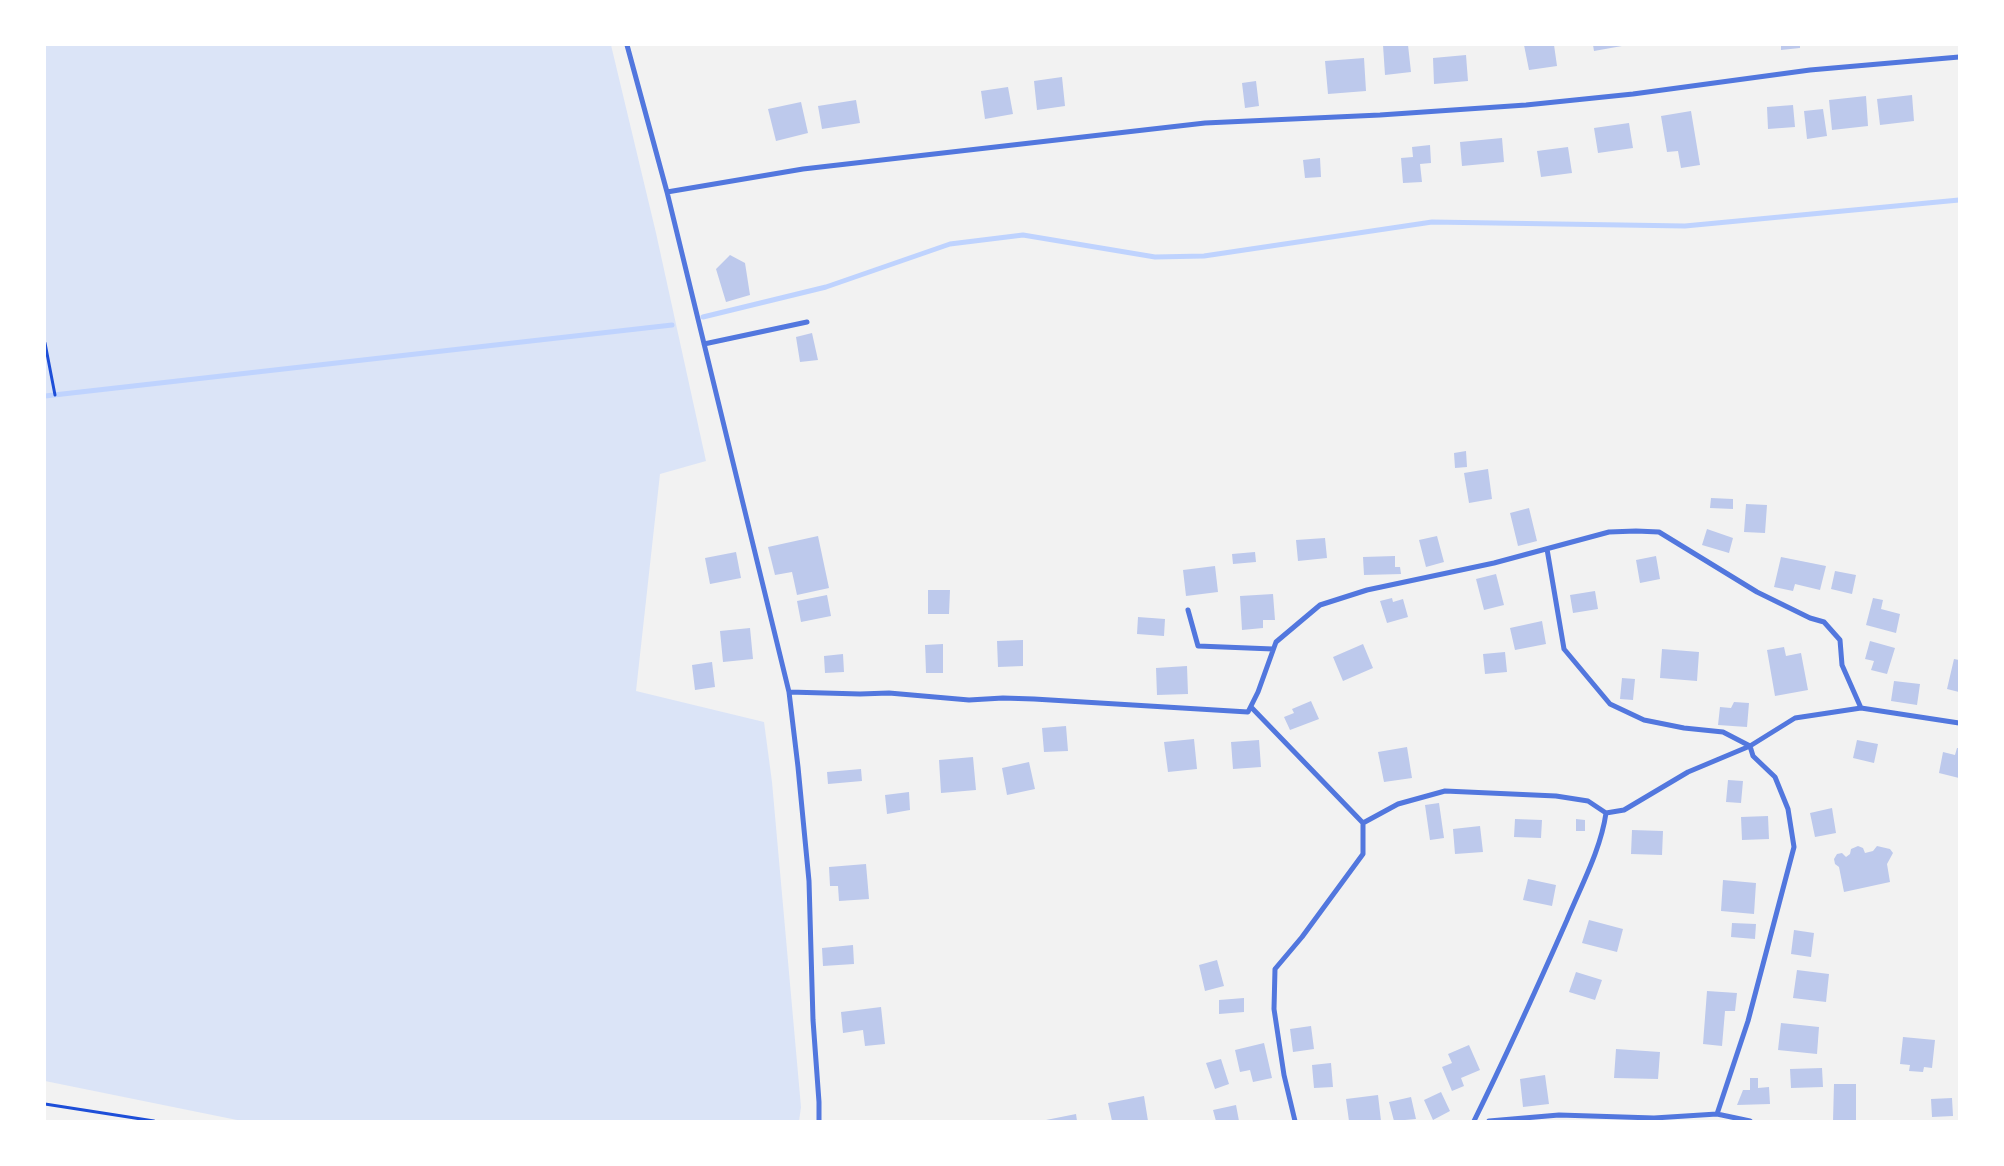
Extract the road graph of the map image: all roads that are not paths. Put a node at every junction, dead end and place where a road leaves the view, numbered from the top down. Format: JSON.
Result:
{"nodes":[{"id":1,"x":627,"y":45,"type":"edge"},
{"id":2,"x":1959,"y":57,"type":"edge"},
{"id":3,"x":667,"y":192,"type":"junction"},
{"id":4,"x":807,"y":322,"type":"dead end"},
{"id":5,"x":704,"y":344,"type":"junction"},
{"id":6,"x":1547,"y":549,"type":"junction"},
{"id":7,"x":1188,"y":610,"type":"dead end"},
{"id":8,"x":1273,"y":649,"type":"junction"},
{"id":9,"x":789,"y":692,"type":"junction"},
{"id":10,"x":1251,"y":708,"type":"junction"},
{"id":11,"x":1861,"y":708,"type":"junction"},
{"id":12,"x":1959,"y":723,"type":"edge"},
{"id":13,"x":1750,"y":746,"type":"junction"},
{"id":14,"x":1606,"y":813,"type":"junction"},
{"id":15,"x":1362,"y":823,"type":"junction"},
{"id":16,"x":1717,"y":1114,"type":"junction"},
{"id":17,"x":1654,"y":1120,"type":"edge"},
{"id":18,"x":819,"y":1121,"type":"edge"},
{"id":19,"x":1295,"y":1121,"type":"edge"},
{"id":20,"x":1474,"y":1121,"type":"edge"},
{"id":21,"x":1489,"y":1121,"type":"edge"},
{"id":22,"x":1750,"y":1121,"type":"edge"}],
"edges":[{"from":1,"to":3,"type":"street"},
{"from":2,"to":3,"type":"street"},
{"from":3,"to":5,"type":"street"},
{"from":4,"to":5,"type":"street"},
{"from":5,"to":9,"type":"street"},
{"from":6,"to":8,"type":"street"},
{"from":6,"to":11,"type":"street"},
{"from":6,"to":13,"type":"street"},
{"from":7,"to":8,"type":"street"},
{"from":8,"to":10,"type":"street"},
{"from":9,"to":10,"type":"street"},
{"from":9,"to":18,"type":"street"},
{"from":10,"to":15,"type":"street"},
{"from":11,"to":12,"type":"street"},
{"from":11,"to":13,"type":"street"},
{"from":13,"to":14,"type":"street"},
{"from":13,"to":16,"type":"street"},
{"from":14,"to":15,"type":"street"},
{"from":14,"to":20,"type":"street"},
{"from":15,"to":19,"type":"street"},
{"from":16,"to":17,"type":"street"},
{"from":16,"to":22,"type":"street"},
{"from":17,"to":21,"type":"street"}]}
